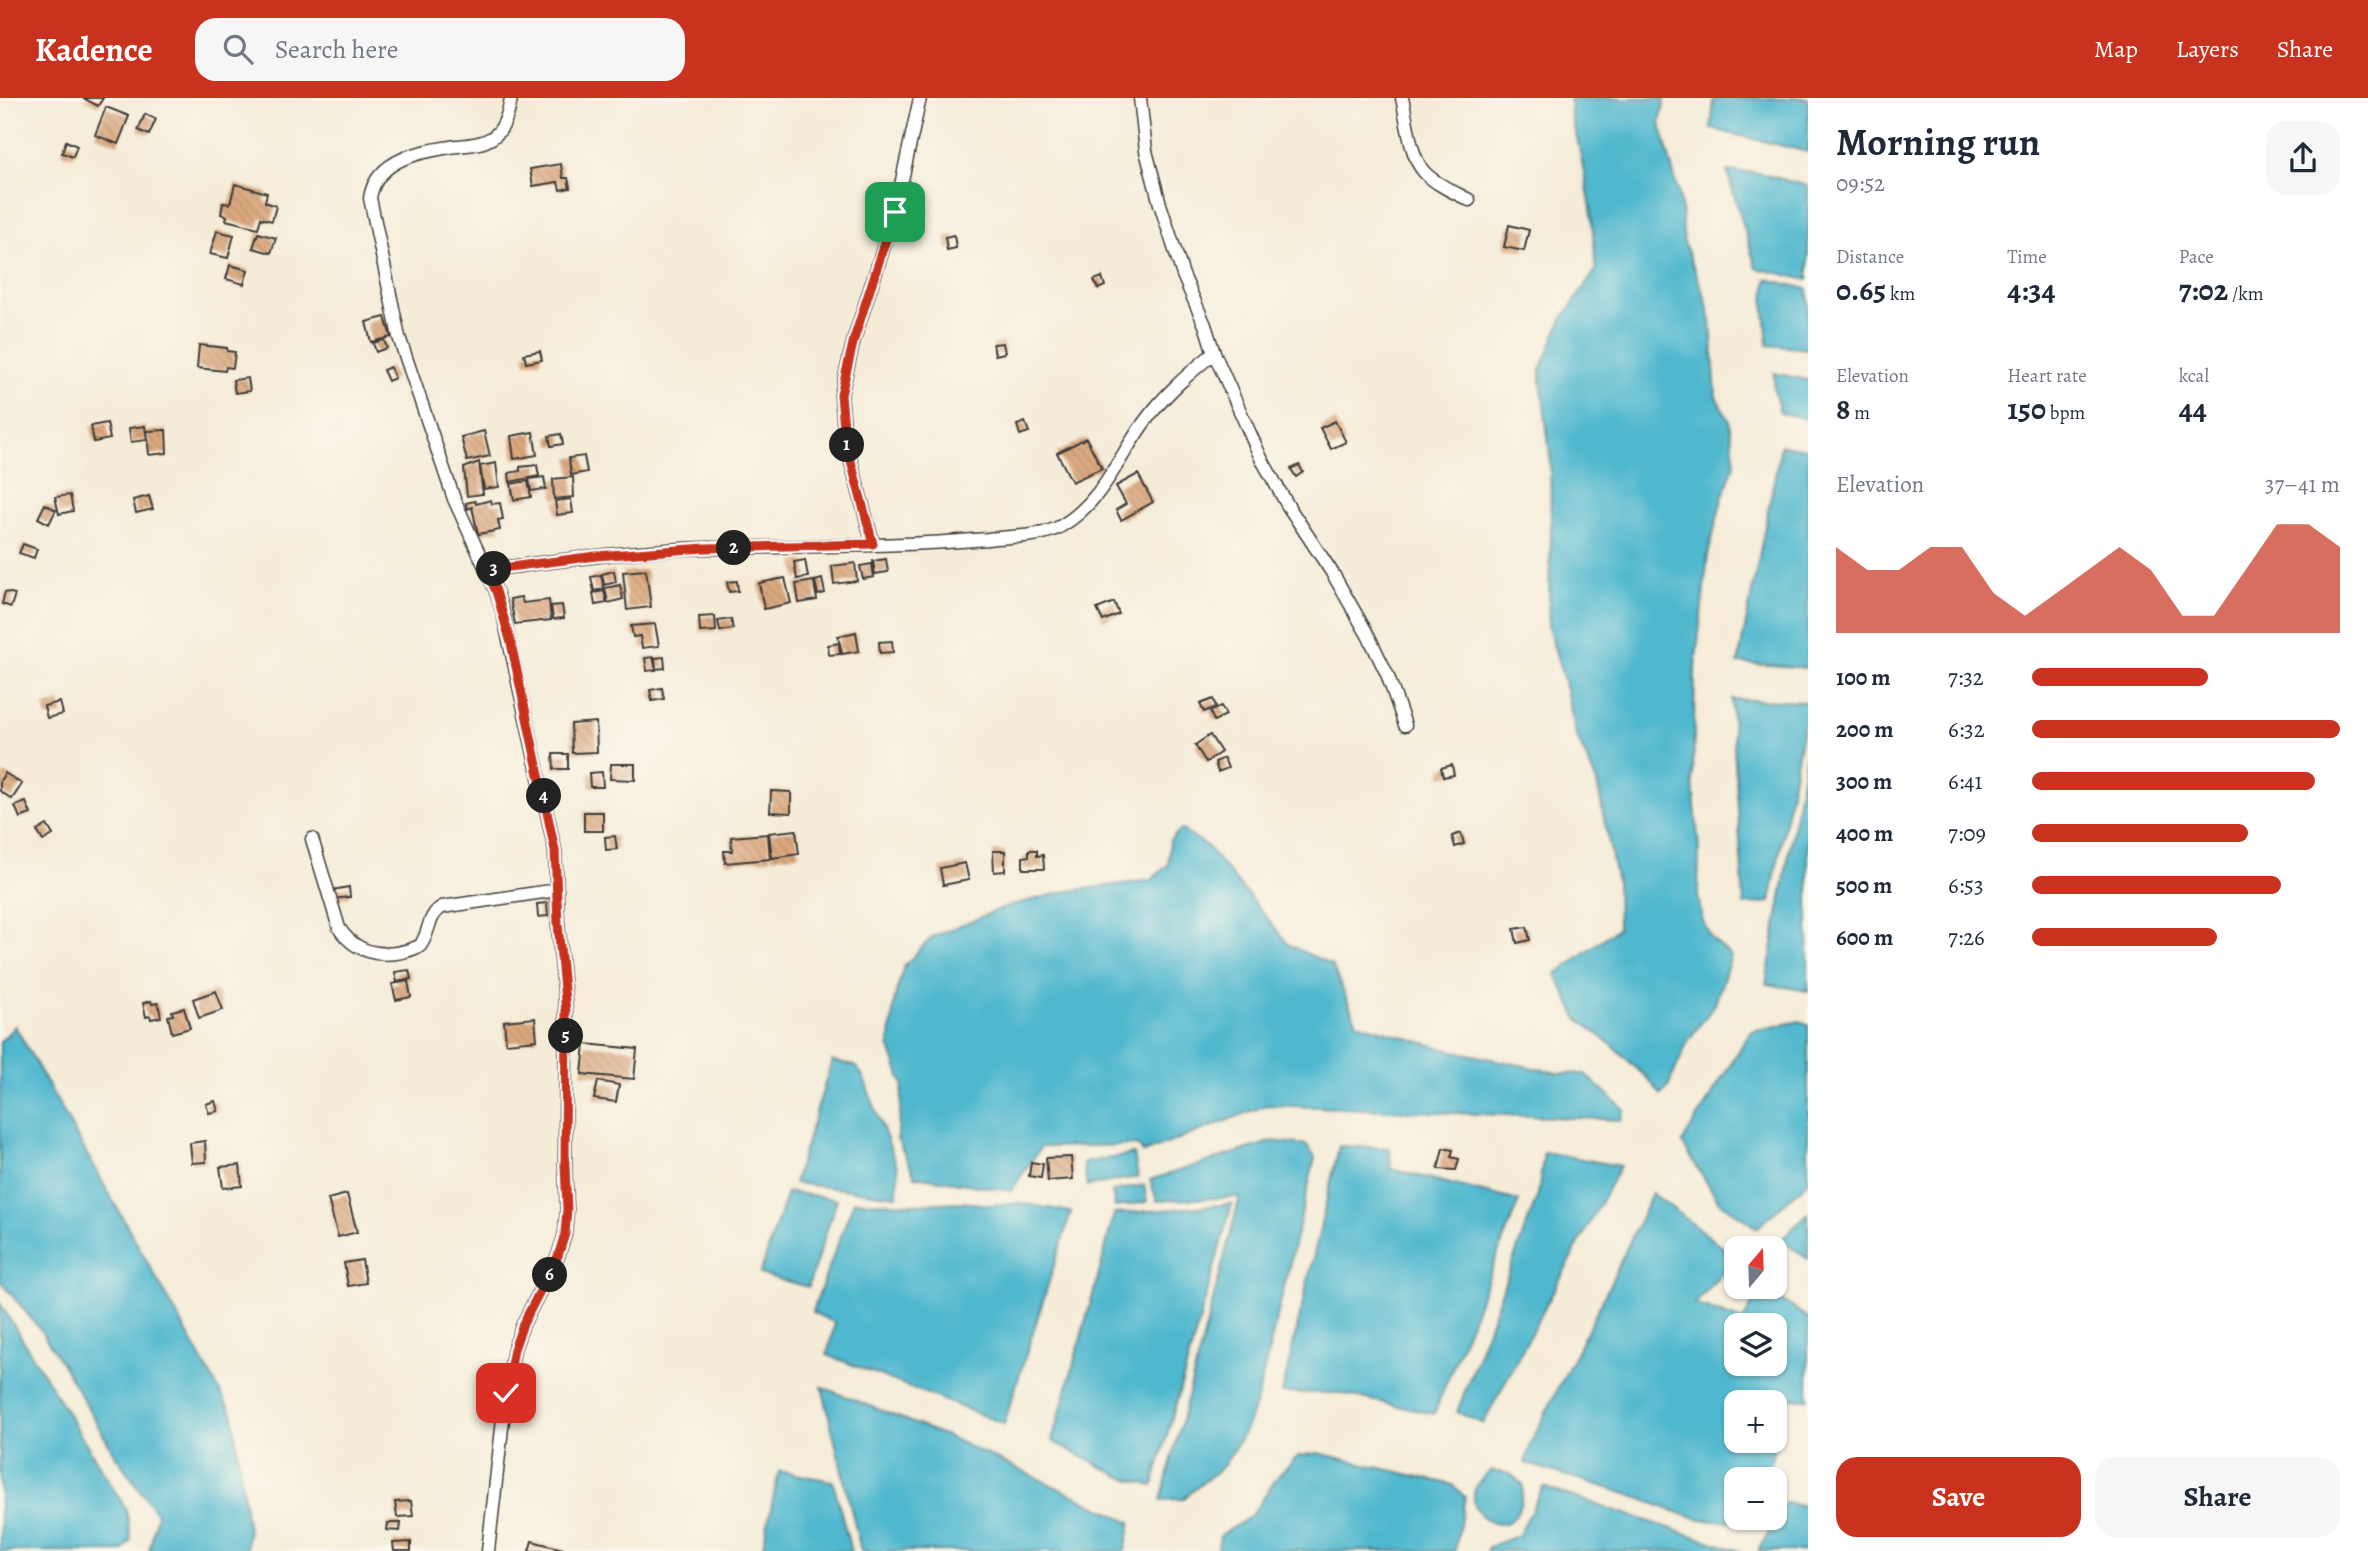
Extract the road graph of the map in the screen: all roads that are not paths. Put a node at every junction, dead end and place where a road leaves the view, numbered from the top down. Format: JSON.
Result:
{"nodes":[{"id":1,"x":511,"y":98,"type":"edge"},
{"id":2,"x":920,"y":98,"type":"edge"},
{"id":3,"x":1140,"y":98,"type":"edge"},
{"id":4,"x":1402,"y":98,"type":"edge"},
{"id":5,"x":1469,"y":200,"type":"dead end"},
{"id":6,"x":1214,"y":353,"type":"junction"},
{"id":7,"x":873,"y":544,"type":"junction"},
{"id":8,"x":486,"y":570,"type":"junction"},
{"id":9,"x":1405,"y":725,"type":"dead end"},
{"id":10,"x":312,"y":839,"type":"dead end"},
{"id":11,"x":557,"y":890,"type":"junction"},
{"id":12,"x":488,"y":1551,"type":"edge"}],
"edges":[{"from":1,"to":8,"type":"street"},
{"from":2,"to":7,"type":"street"},
{"from":3,"to":6,"type":"street"},
{"from":4,"to":5,"type":"street"},
{"from":6,"to":7,"type":"street"},
{"from":6,"to":9,"type":"street"},
{"from":7,"to":8,"type":"street"},
{"from":8,"to":11,"type":"street"},
{"from":10,"to":11,"type":"street"},
{"from":11,"to":12,"type":"street"}]}
